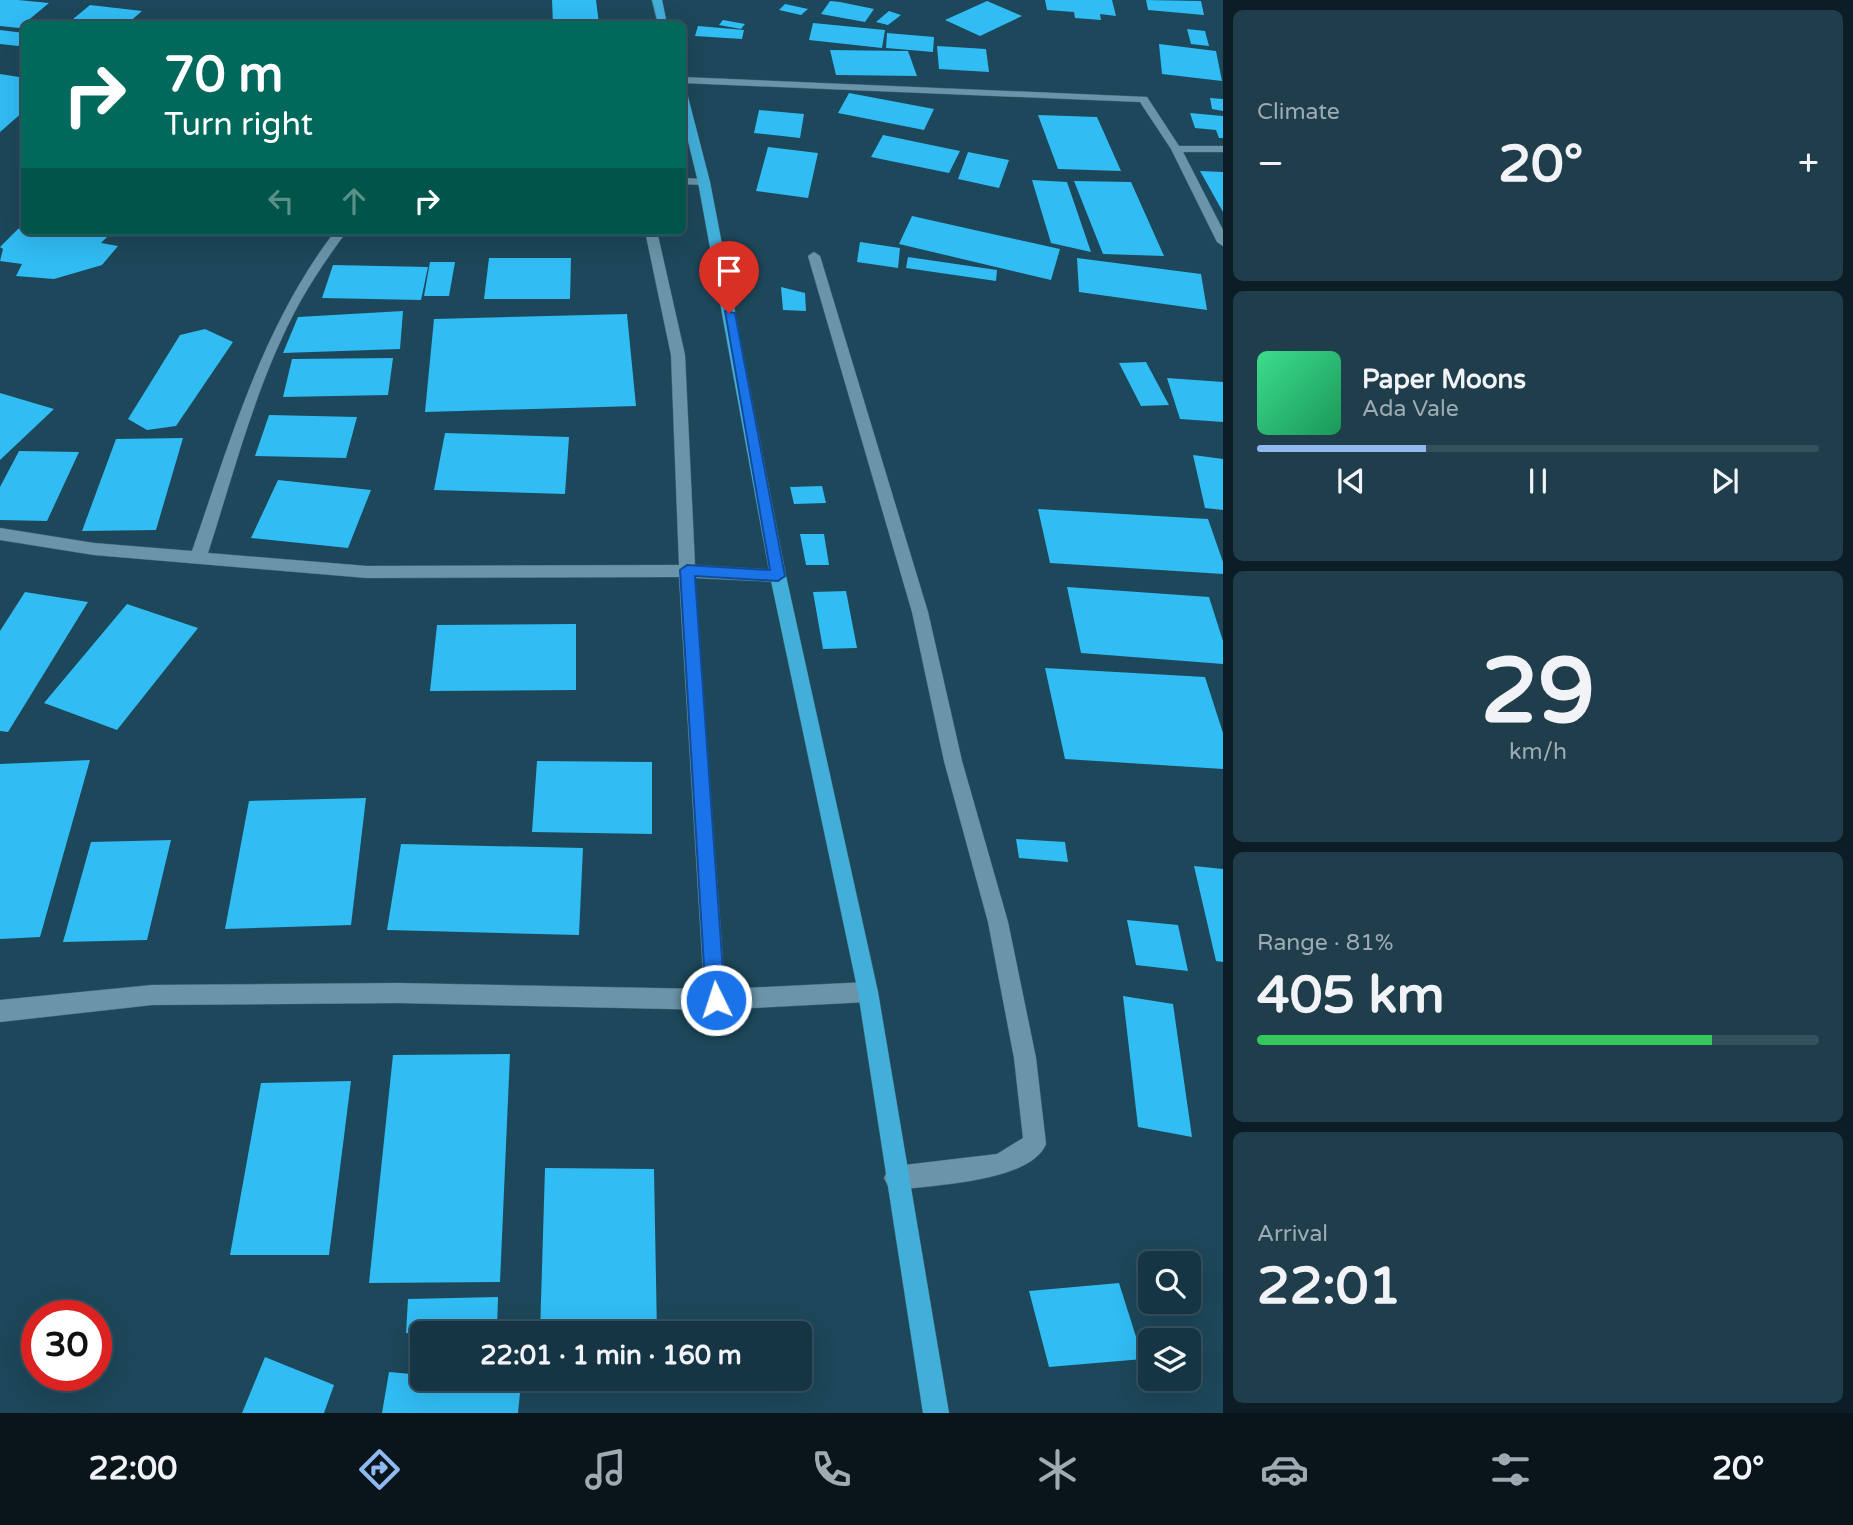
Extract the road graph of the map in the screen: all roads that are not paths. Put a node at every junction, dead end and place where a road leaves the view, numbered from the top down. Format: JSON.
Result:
{"nodes":[{"id":1,"x":657,"y":0,"type":"edge"},
{"id":2,"x":662,"y":21,"type":"edge"},
{"id":3,"x":686,"y":80,"type":"edge"},
{"id":4,"x":686,"y":109,"type":"edge"},
{"id":5,"x":1176,"y":149,"type":"junction"},
{"id":6,"x":1223,"y":149,"type":"edge"},
{"id":7,"x":686,"y":181,"type":"edge"},
{"id":8,"x":704,"y":182,"type":"junction"},
{"id":9,"x":337,"y":235,"type":"edge"},
{"id":10,"x":652,"y":235,"type":"edge"},
{"id":11,"x":1223,"y":242,"type":"edge"},
{"id":12,"x":814,"y":256,"type":"dead end"},
{"id":13,"x":0,"y":534,"type":"edge"},
{"id":14,"x":198,"y":558,"type":"junction"},
{"id":15,"x":687,"y":570,"type":"junction"},
{"id":16,"x":778,"y":576,"type":"junction"},
{"id":17,"x":868,"y":992,"type":"junction"},
{"id":18,"x":716,"y":1000,"type":"junction"},
{"id":19,"x":0,"y":1011,"type":"edge"},
{"id":20,"x":895,"y":1178,"type":"junction"},
{"id":21,"x":936,"y":1413,"type":"edge"}],
"edges":[{"from":1,"to":2,"type":"main road"},
{"from":3,"to":5,"type":"street"},
{"from":4,"to":8,"type":"main road"},
{"from":5,"to":6,"type":"street"},
{"from":5,"to":11,"type":"street"},
{"from":7,"to":8,"type":"street"},
{"from":8,"to":16,"type":"main road"},
{"from":9,"to":14,"type":"street"},
{"from":10,"to":15,"type":"street"},
{"from":12,"to":20,"type":"street"},
{"from":13,"to":14,"type":"street"},
{"from":14,"to":15,"type":"street"},
{"from":15,"to":16,"type":"street"},
{"from":15,"to":18,"type":"street"},
{"from":16,"to":17,"type":"main road"},
{"from":17,"to":18,"type":"street"},
{"from":17,"to":20,"type":"main road"},
{"from":18,"to":19,"type":"street"},
{"from":20,"to":21,"type":"main road"}]}
